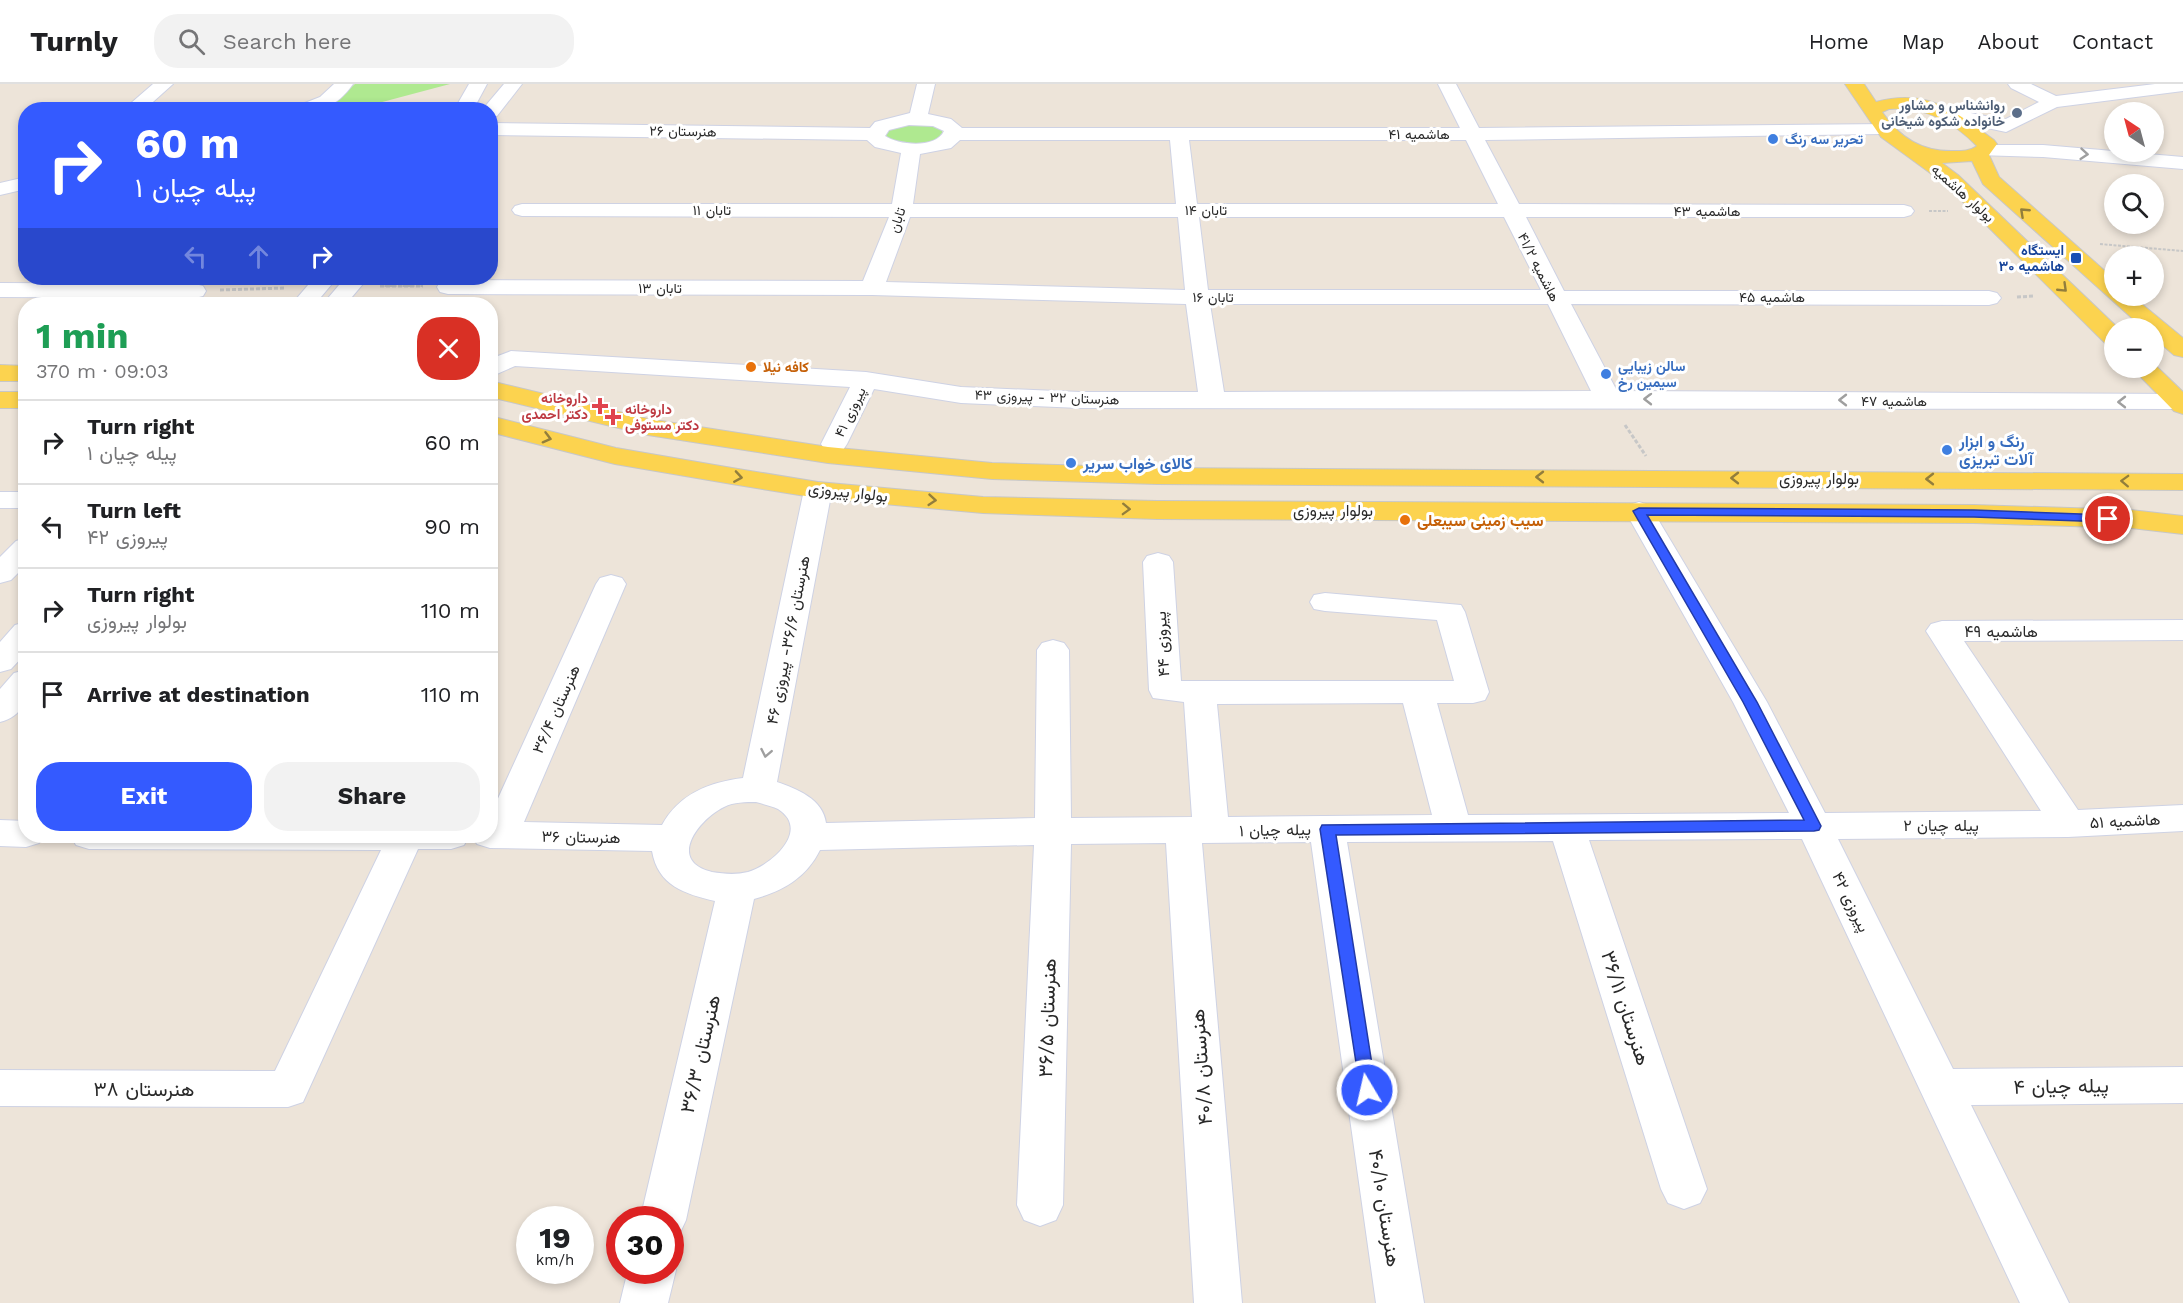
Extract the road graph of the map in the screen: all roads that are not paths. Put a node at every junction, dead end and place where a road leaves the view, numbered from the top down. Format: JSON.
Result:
{"nodes":[{"id":1,"x":164,"y":84,"type":"edge"},
{"id":2,"x":344,"y":84,"type":"edge"},
{"id":3,"x":478,"y":84,"type":"edge"},
{"id":4,"x":513,"y":84,"type":"edge"},
{"id":5,"x":926,"y":84,"type":"edge"},
{"id":6,"x":1447,"y":84,"type":"edge"},
{"id":7,"x":1854,"y":84,"type":"edge"},
{"id":8,"x":2017,"y":84,"type":"edge"},
{"id":9,"x":1891,"y":86,"type":"dead end"},
{"id":10,"x":2183,"y":86,"type":"edge"},
{"id":11,"x":142,"y":102,"type":"edge"},
{"id":12,"x":324,"y":102,"type":"edge"},
{"id":13,"x":468,"y":102,"type":"edge"},
{"id":14,"x":498,"y":102,"type":"edge"},
{"id":15,"x":2053,"y":102,"type":"junction"},
{"id":16,"x":1913,"y":104,"type":"junction"},
{"id":17,"x":1872,"y":110,"type":"junction"},
{"id":18,"x":1947,"y":114,"type":"junction"},
{"id":19,"x":918,"y":119,"type":"junction"},
{"id":20,"x":2006,"y":126,"type":"junction"},
{"id":21,"x":1883,"y":128,"type":"junction"},
{"id":22,"x":498,"y":129,"type":"edge"},
{"id":23,"x":875,"y":134,"type":"junction"},
{"id":24,"x":954,"y":134,"type":"junction"},
{"id":25,"x":1179,"y":134,"type":"junction"},
{"id":26,"x":1471,"y":134,"type":"junction"},
{"id":27,"x":911,"y":149,"type":"junction"},
{"id":28,"x":1911,"y":150,"type":"junction"},
{"id":29,"x":2043,"y":151,"type":"junction"},
{"id":30,"x":1982,"y":152,"type":"junction"},
{"id":31,"x":2183,"y":163,"type":"edge"},
{"id":32,"x":18,"y":185,"type":"edge"},
{"id":33,"x":0,"y":189,"type":"edge"},
{"id":34,"x":0,"y":200,"type":"edge"},
{"id":35,"x":18,"y":203,"type":"edge"},
{"id":36,"x":522,"y":210,"type":"dead end"},
{"id":37,"x":902,"y":210,"type":"junction"},
{"id":38,"x":1186,"y":210,"type":"junction"},
{"id":39,"x":1510,"y":211,"type":"junction"},
{"id":40,"x":1904,"y":211,"type":"road end"},
{"id":41,"x":2104,"y":283,"type":"edge"},
{"id":42,"x":351,"y":285,"type":"edge"},
{"id":43,"x":448,"y":287,"type":"road end"},
{"id":44,"x":873,"y":288,"type":"junction"},
{"id":45,"x":0,"y":290,"type":"edge"},
{"id":46,"x":195,"y":291,"type":"road end"},
{"id":47,"x":1554,"y":296,"type":"junction"},
{"id":48,"x":340,"y":297,"type":"edge"},
{"id":49,"x":1197,"y":297,"type":"junction"},
{"id":50,"x":1989,"y":298,"type":"road end"},
{"id":51,"x":2131,"y":306,"type":"edge"},
{"id":52,"x":2104,"y":328,"type":"edge"},
{"id":53,"x":2183,"y":350,"type":"edge"},
{"id":54,"x":498,"y":365,"type":"edge"},
{"id":55,"x":0,"y":374,"type":"edge"},
{"id":56,"x":18,"y":374,"type":"edge"},
{"id":57,"x":2155,"y":378,"type":"edge"},
{"id":58,"x":866,"y":380,"type":"junction"},
{"id":59,"x":498,"y":391,"type":"edge"},
{"id":60,"x":1212,"y":399,"type":"junction"},
{"id":61,"x":1608,"y":399,"type":"junction"},
{"id":62,"x":0,"y":400,"type":"edge"},
{"id":63,"x":18,"y":400,"type":"edge"},
{"id":64,"x":2182,"y":404,"type":"edge"},
{"id":65,"x":498,"y":426,"type":"edge"},
{"id":66,"x":834,"y":444,"type":"dead end"},
{"id":67,"x":2183,"y":482,"type":"edge"},
{"id":68,"x":818,"y":490,"type":"junction"},
{"id":69,"x":0,"y":500,"type":"edge"},
{"id":70,"x":18,"y":500,"type":"edge"},
{"id":71,"x":1639,"y":511,"type":"junction"},
{"id":72,"x":2183,"y":525,"type":"edge"},
{"id":73,"x":18,"y":555,"type":"edge"},
{"id":74,"x":1158,"y":562,"type":"dead end"},
{"id":75,"x":0,"y":574,"type":"edge"},
{"id":76,"x":611,"y":584,"type":"dead end"},
{"id":77,"x":1325,"y":602,"type":"dead end"},
{"id":78,"x":2183,"y":630,"type":"edge"},
{"id":79,"x":18,"y":641,"type":"edge"},
{"id":80,"x":1053,"y":650,"type":"dead end"},
{"id":81,"x":0,"y":662,"type":"edge"},
{"id":82,"x":18,"y":690,"type":"edge"},
{"id":83,"x":1417,"y":692,"type":"junction"},
{"id":84,"x":1200,"y":693,"type":"junction"},
{"id":85,"x":0,"y":711,"type":"edge"},
{"id":86,"x":758,"y":789,"type":"junction"},
{"id":87,"x":2183,"y":818,"type":"edge"},
{"id":88,"x":2068,"y":824,"type":"junction"},
{"id":89,"x":1814,"y":826,"type":"junction"},
{"id":90,"x":1453,"y":828,"type":"junction"},
{"id":91,"x":1567,"y":828,"type":"junction"},
{"id":92,"x":498,"y":829,"type":"edge"},
{"id":93,"x":1327,"y":829,"type":"junction"},
{"id":94,"x":1197,"y":830,"type":"junction"},
{"id":95,"x":1053,"y":831,"type":"junction"},
{"id":96,"x":0,"y":833,"type":"edge"},
{"id":97,"x":18,"y":834,"type":"edge"},
{"id":98,"x":498,"y":835,"type":"edge"},
{"id":99,"x":809,"y":837,"type":"junction"},
{"id":100,"x":671,"y":838,"type":"junction"},
{"id":101,"x":2183,"y":839,"type":"edge"},
{"id":102,"x":403,"y":843,"type":"edge"},
{"id":103,"x":737,"y":889,"type":"junction"},
{"id":104,"x":2183,"y":1085,"type":"edge"},
{"id":105,"x":1940,"y":1087,"type":"junction"},
{"id":106,"x":0,"y":1088,"type":"edge"},
{"id":107,"x":1684,"y":1189,"type":"dead end"},
{"id":108,"x":1040,"y":1205,"type":"dead end"},
{"id":109,"x":666,"y":1206,"type":"edge"},
{"id":110,"x":649,"y":1284,"type":"edge"},
{"id":111,"x":644,"y":1303,"type":"edge"},
{"id":112,"x":1218,"y":1303,"type":"edge"},
{"id":113,"x":1400,"y":1303,"type":"edge"},
{"id":114,"x":2044,"y":1303,"type":"edge"}],
"edges":[{"from":1,"to":11,"type":"street"},
{"from":2,"to":12,"type":"street"},
{"from":3,"to":13,"type":"street"},
{"from":4,"to":14,"type":"street"},
{"from":5,"to":19,"type":"street"},
{"from":6,"to":26,"type":"street","name":"هاشمیه ۴۱/۲"},
{"from":7,"to":17,"type":"main road"},
{"from":8,"to":15,"type":"street"},
{"from":9,"to":16,"type":"main road"},
{"from":10,"to":15,"type":"street"},
{"from":15,"to":20,"type":"street"},
{"from":16,"to":17,"type":"main road"},
{"from":16,"to":18,"type":"main road"},
{"from":17,"to":21,"type":"main road","name":"بولوار هاشمیه"},
{"from":18,"to":20,"type":"street"},
{"from":18,"to":30,"type":"main road","name":"بولوار هاشمیه"},
{"from":19,"to":23,"type":"street"},
{"from":19,"to":24,"type":"street"},
{"from":20,"to":29,"type":"street"},
{"from":21,"to":26,"type":"street","name":"هاشمیه ۴۱"},
{"from":21,"to":28,"type":"main road","name":"بولوار هاشمیه"},
{"from":22,"to":23,"type":"street","name":"هنرستان ۲۶"},
{"from":23,"to":27,"type":"street"},
{"from":24,"to":25,"type":"street","name":"هاشمیه ۴۱"},
{"from":24,"to":27,"type":"street"},
{"from":25,"to":26,"type":"street","name":"هاشمیه ۴۱"},
{"from":25,"to":38,"type":"street"},
{"from":26,"to":39,"type":"street","name":"هاشمیه ۴۱/۲"},
{"from":27,"to":37,"type":"street","name":"تابان"},
{"from":28,"to":30,"type":"main road"},
{"from":28,"to":52,"type":"main road","name":"بولوار هاشمیه","one_way":true},
{"from":29,"to":30,"type":"street"},
{"from":29,"to":31,"type":"street","one_way":true},
{"from":41,"to":30,"type":"main road","name":"بولوار هاشمیه","one_way":true},
{"from":32,"to":33,"type":"street"},
{"from":34,"to":35,"type":"street"},
{"from":36,"to":37,"type":"street","name":"تابان ۱۱"},
{"from":37,"to":38,"type":"street","name":"تابان ۱۴"},
{"from":37,"to":44,"type":"street","name":"تابان"},
{"from":38,"to":39,"type":"street","name":"تابان ۱۴"},
{"from":38,"to":49,"type":"street"},
{"from":39,"to":40,"type":"street","name":"هاشمیه ۴۳"},
{"from":39,"to":47,"type":"street","name":"هاشمیه ۴۱/۲"},
{"from":42,"to":48,"type":"street"},
{"from":43,"to":44,"type":"street","name":"تابان ۱۳"},
{"from":44,"to":49,"type":"street","name":"تابان ۱۶"},
{"from":45,"to":46,"type":"street"},
{"from":47,"to":49,"type":"street","name":"تابان ۱۶"},
{"from":47,"to":50,"type":"street","name":"هاشمیه ۴۵"},
{"from":47,"to":61,"type":"street","name":"هاشمیه ۴۱/۲"},
{"from":49,"to":60,"type":"street"},
{"from":51,"to":53,"type":"main road"},
{"from":54,"to":58,"type":"street","name":"هنرستان ۳۲ - پیروزی ۴۳"},
{"from":55,"to":56,"type":"main road"},
{"from":57,"to":64,"type":"main road"},
{"from":58,"to":60,"type":"street","name":"هنرستان ۳۲ - پیروزی ۴۳"},
{"from":58,"to":66,"type":"street","name":"پیروزی ۴۱"},
{"from":67,"to":59,"type":"main road","name":"بولوار پیروزی","one_way":true},
{"from":60,"to":61,"type":"street","name":"هنرستان ۳۲ - پیروزی ۴۳"},
{"from":64,"to":61,"type":"street","name":"هاشمیه ۴۷","one_way":true},
{"from":62,"to":63,"type":"main road"},
{"from":65,"to":68,"type":"main road","name":"بولوار پیروزی","one_way":true},
{"from":68,"to":71,"type":"main road","name":"بولوار پیروزی","one_way":true},
{"from":68,"to":86,"type":"street","name":"هنرستان ۳۶/۶- پیروزی ۴۶","one_way":true},
{"from":69,"to":70,"type":"street"},
{"from":71,"to":72,"type":"main road","name":"بولوار پیروزی"},
{"from":71,"to":89,"type":"street","name":"پیروزی ۴۲"},
{"from":73,"to":75,"type":"street"},
{"from":74,"to":84,"type":"street","name":"پیروزی ۴۴"},
{"from":76,"to":92,"type":"street","name":"هنرستان ۳۶/۴"},
{"from":77,"to":83,"type":"street"},
{"from":78,"to":88,"type":"street","name":"هاشمیه ۴۹"},
{"from":79,"to":81,"type":"street"},
{"from":80,"to":95,"type":"street","name":"هنرستان ۳۶/۵"},
{"from":82,"to":85,"type":"street"},
{"from":83,"to":84,"type":"street"},
{"from":83,"to":90,"type":"street"},
{"from":84,"to":94,"type":"street","name":"هنرستان ۴۰/۸"},
{"from":86,"to":99,"type":"street"},
{"from":86,"to":100,"type":"street"},
{"from":87,"to":88,"type":"street","name":"هاشمیه ۵۱"},
{"from":88,"to":89,"type":"street","name":"پیله چیان ۲"},
{"from":88,"to":101,"type":"street"},
{"from":89,"to":91,"type":"street","name":"پیله چیان ۱"},
{"from":89,"to":105,"type":"street","name":"پیروزی ۴۲"},
{"from":90,"to":91,"type":"street","name":"پیله چیان ۱"},
{"from":90,"to":93,"type":"street","name":"پیله چیان ۱"},
{"from":91,"to":107,"type":"street","name":"هنرستان ۳۶/۱۱"},
{"from":93,"to":94,"type":"street","name":"پیله چیان ۱"},
{"from":93,"to":113,"type":"street","name":"هنرستان ۴۰/۱۰"},
{"from":94,"to":95,"type":"street","name":"پیله چیان ۱"},
{"from":94,"to":112,"type":"street","name":"هنرستان ۴۰/۸"},
{"from":95,"to":99,"type":"street","name":"پیله چیان ۱"},
{"from":95,"to":108,"type":"street","name":"هنرستان ۳۶/۵"},
{"from":96,"to":97,"type":"street"},
{"from":98,"to":100,"type":"street","name":"هنرستان ۳۶"},
{"from":99,"to":103,"type":"street"},
{"from":100,"to":103,"type":"street"},
{"from":102,"to":106,"type":"street","name":"هنرستان ۳۸"},
{"from":103,"to":109,"type":"street","name":"هنرستان ۳۶/۳"},
{"from":104,"to":105,"type":"street","name":"پیله چیان ۴"},
{"from":105,"to":114,"type":"street","name":"پیروزی ۴۲"},
{"from":110,"to":111,"type":"street"}]}
